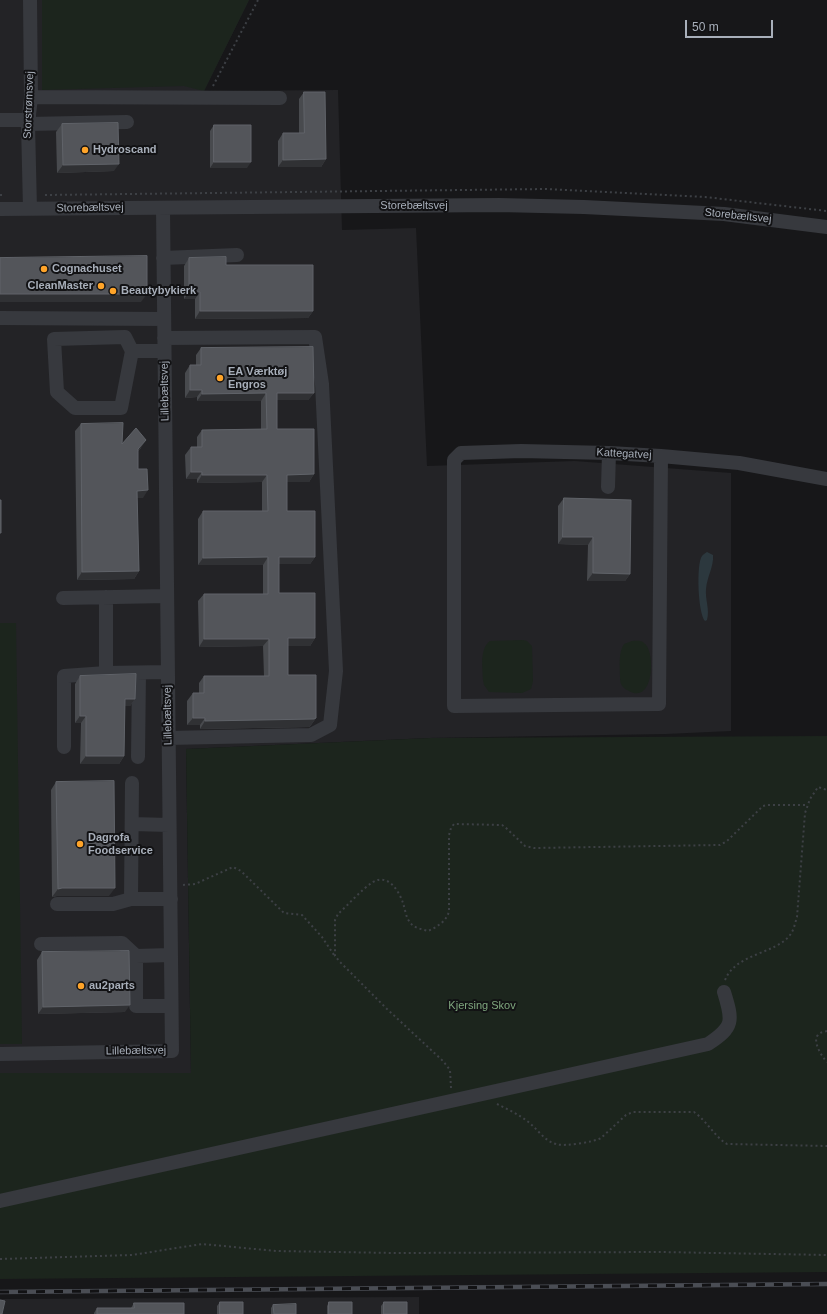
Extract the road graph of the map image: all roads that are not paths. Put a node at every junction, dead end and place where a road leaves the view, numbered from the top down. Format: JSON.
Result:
{"nodes":[{"id":1,"x":30,"y":0,"type":"edge"},
{"id":2,"x":31,"y":97,"type":"junction"},
{"id":3,"x":280,"y":98,"type":"dead end"},
{"id":4,"x":0,"y":120,"type":"edge"},
{"id":5,"x":28,"y":122,"type":"junction"},
{"id":6,"x":127,"y":122,"type":"dead end"},
{"id":7,"x":163,"y":208,"type":"junction"},
{"id":8,"x":0,"y":209,"type":"edge"},
{"id":9,"x":30,"y":209,"type":"junction"},
{"id":10,"x":827,"y":226,"type":"edge"},
{"id":11,"x":237,"y":255,"type":"dead end"},
{"id":12,"x":163,"y":258,"type":"junction"},
{"id":13,"x":0,"y":318,"type":"edge"},
{"id":14,"x":164,"y":319,"type":"junction"},
{"id":15,"x":164,"y":344,"type":"junction"},
{"id":16,"x":132,"y":351,"type":"junction"},
{"id":17,"x":609,"y":453,"type":"junction"},
{"id":18,"x":661,"y":456,"type":"junction"},
{"id":19,"x":827,"y":479,"type":"edge"},
{"id":20,"x":608,"y":487,"type":"dead end"},
{"id":21,"x":167,"y":596,"type":"junction"},
{"id":22,"x":106,"y":597,"type":"junction"},
{"id":23,"x":63,"y":598,"type":"dead end"},
{"id":24,"x":139,"y":672,"type":"junction"},
{"id":25,"x":168,"y":672,"type":"junction"},
{"id":26,"x":106,"y":673,"type":"junction"},
{"id":27,"x":168,"y":738,"type":"junction"},
{"id":28,"x":64,"y":747,"type":"dead end"},
{"id":29,"x":138,"y":757,"type":"dead end"},
{"id":30,"x":132,"y":783,"type":"dead end"},
{"id":31,"x":132,"y":824,"type":"junction"},
{"id":32,"x":169,"y":825,"type":"junction"},
{"id":33,"x":170,"y":893,"type":"junction"},
{"id":34,"x":132,"y":899,"type":"junction"},
{"id":35,"x":57,"y":904,"type":"dead end"},
{"id":36,"x":41,"y":944,"type":"dead end"},
{"id":37,"x":171,"y":955,"type":"junction"},
{"id":38,"x":136,"y":956,"type":"junction"},
{"id":39,"x":724,"y":992,"type":"road end"},
{"id":40,"x":171,"y":1006,"type":"junction"},
{"id":41,"x":0,"y":1054,"type":"edge"},
{"id":42,"x":0,"y":1201,"type":"edge"}],
"edges":[{"from":1,"to":2,"type":"street","name":"Storstrømsvej"},
{"from":2,"to":3,"type":"street"},
{"from":2,"to":5,"type":"street","name":"Storstrømsvej"},
{"from":4,"to":5,"type":"street"},
{"from":5,"to":6,"type":"street"},
{"from":5,"to":9,"type":"street","name":"Storstrømsvej"},
{"from":7,"to":9,"type":"street","name":"Storebæltsvej"},
{"from":7,"to":10,"type":"street","name":"Storebæltsvej"},
{"from":7,"to":12,"type":"street","name":"Lillebæltsvej"},
{"from":8,"to":9,"type":"street","name":"Storebæltsvej"},
{"from":11,"to":12,"type":"street"},
{"from":12,"to":14,"type":"street","name":"Lillebæltsvej"},
{"from":13,"to":14,"type":"street"},
{"from":14,"to":15,"type":"street","name":"Lillebæltsvej"},
{"from":15,"to":16,"type":"street"},
{"from":15,"to":21,"type":"street","name":"Lillebæltsvej"},
{"from":15,"to":27,"type":"street"},
{"from":16,"to":16,"type":"street"},
{"from":17,"to":18,"type":"street","name":"Kattegatvej"},
{"from":17,"to":18,"type":"street","name":"Kattegatvej"},
{"from":17,"to":20,"type":"street"},
{"from":18,"to":19,"type":"street","name":"Kattegatvej"},
{"from":21,"to":22,"type":"street"},
{"from":21,"to":25,"type":"street","name":"Lillebæltsvej"},
{"from":22,"to":23,"type":"street"},
{"from":22,"to":26,"type":"street"},
{"from":24,"to":25,"type":"street"},
{"from":24,"to":26,"type":"street"},
{"from":24,"to":29,"type":"street"},
{"from":25,"to":27,"type":"street","name":"Lillebæltsvej"},
{"from":26,"to":28,"type":"street"},
{"from":27,"to":32,"type":"street","name":"Lillebæltsvej"},
{"from":30,"to":31,"type":"street"},
{"from":31,"to":32,"type":"street"},
{"from":31,"to":34,"type":"street"},
{"from":32,"to":33,"type":"street","name":"Lillebæltsvej"},
{"from":33,"to":34,"type":"street"},
{"from":33,"to":37,"type":"street","name":"Lillebæltsvej"},
{"from":34,"to":35,"type":"street"},
{"from":36,"to":38,"type":"street"},
{"from":37,"to":38,"type":"street"},
{"from":37,"to":40,"type":"street","name":"Lillebæltsvej"},
{"from":38,"to":40,"type":"street"},
{"from":39,"to":42,"type":"street"},
{"from":40,"to":41,"type":"street","name":"Lillebæltsvej"}]}
